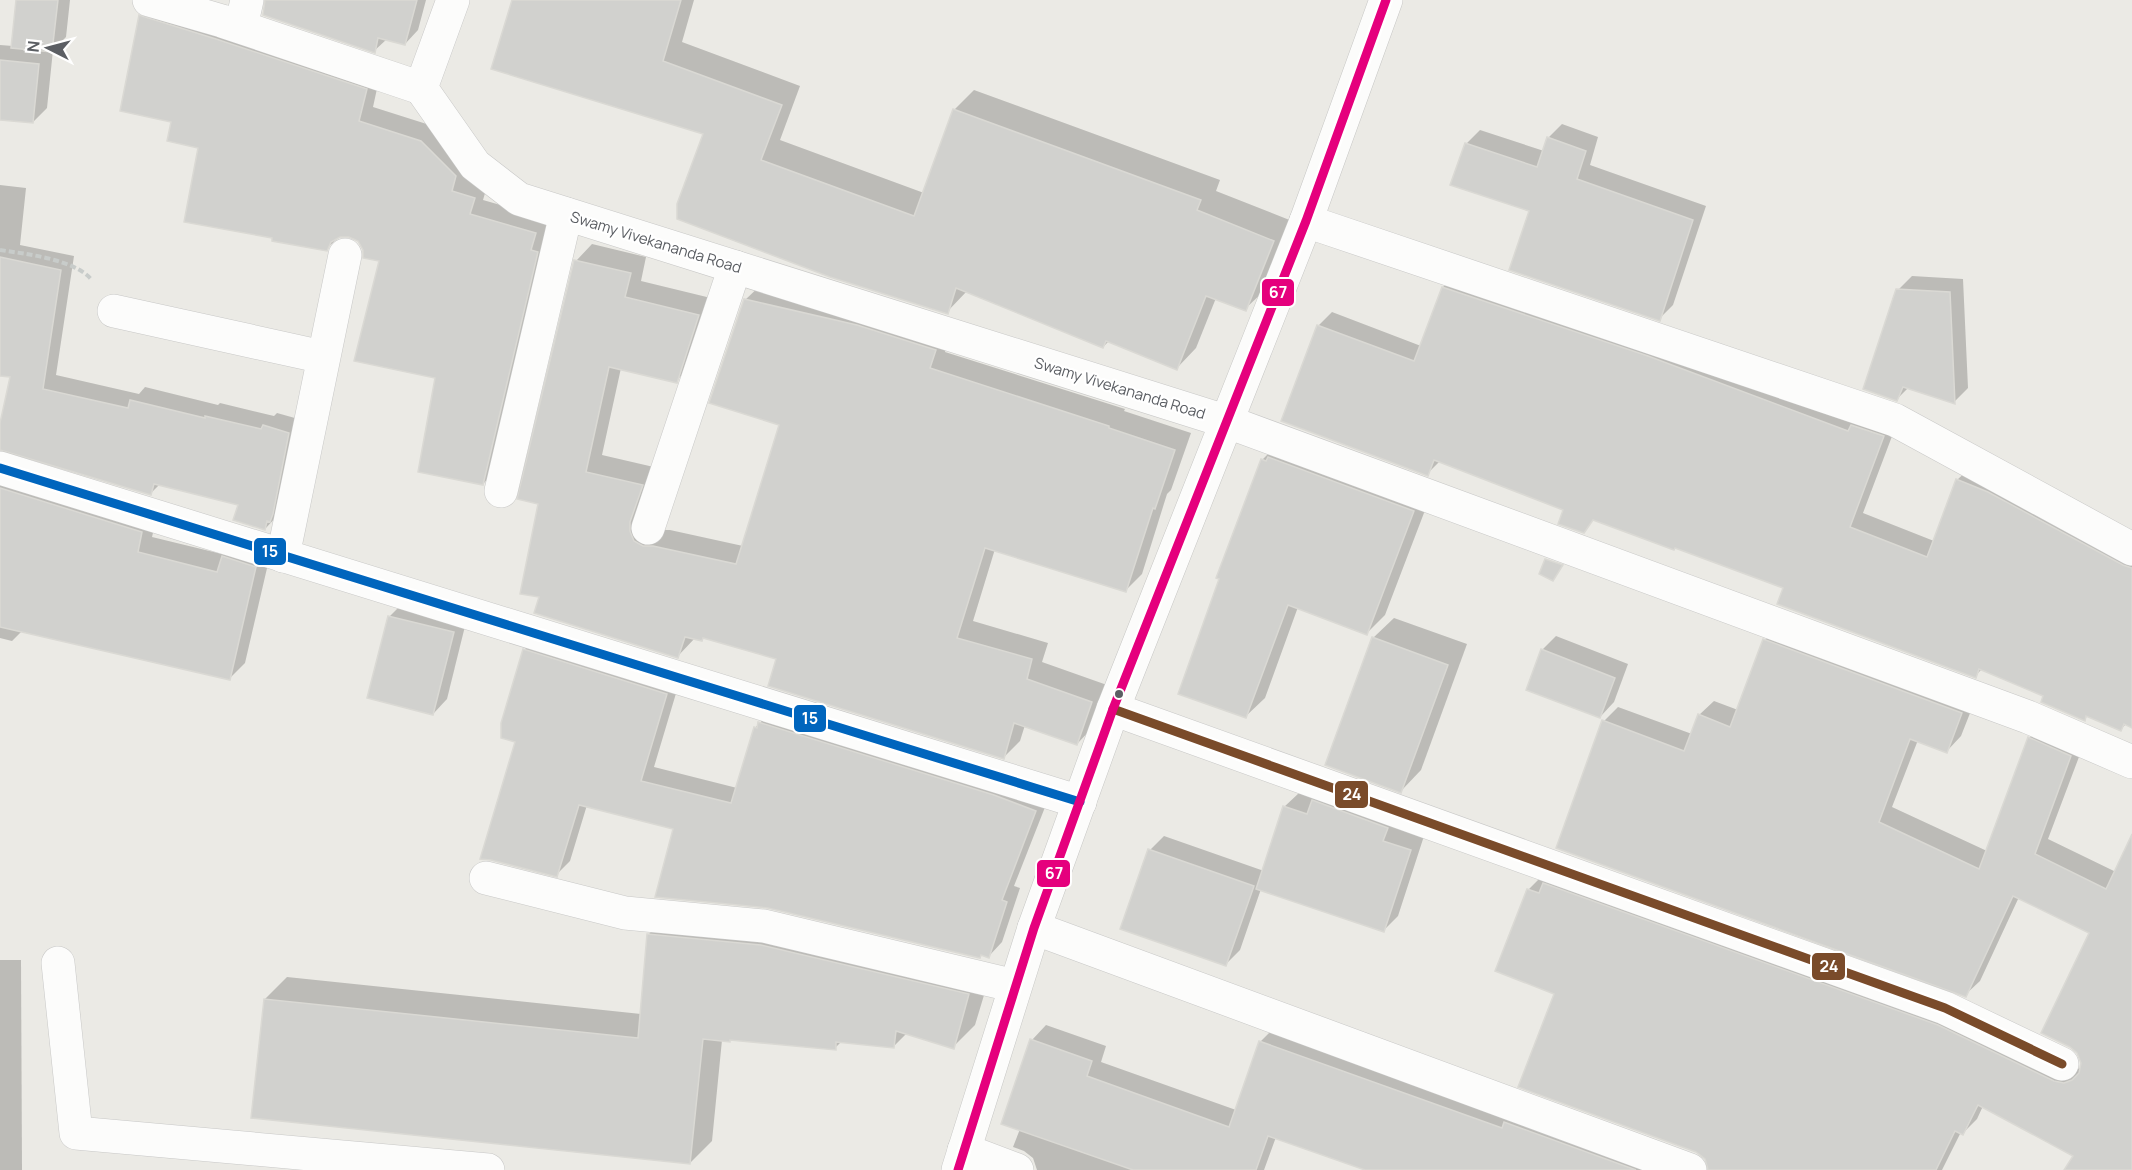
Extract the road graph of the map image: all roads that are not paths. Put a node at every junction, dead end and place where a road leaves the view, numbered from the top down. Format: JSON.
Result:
{"nodes":[{"id":1,"x":453,"y":0,"type":"edge"},
{"id":2,"x":1386,"y":0,"type":"edge"},
{"id":3,"x":153,"y":1,"type":"edge"},
{"id":4,"x":244,"y":14,"type":"edge"},
{"id":5,"x":421,"y":88,"type":"junction"},
{"id":6,"x":566,"y":214,"type":"junction"},
{"id":7,"x":1306,"y":221,"type":"junction"},
{"id":8,"x":345,"y":255,"type":"dead end"},
{"id":9,"x":735,"y":267,"type":"junction"},
{"id":10,"x":114,"y":311,"type":"road end"},
{"id":11,"x":323,"y":357,"type":"junction"},
{"id":12,"x":1228,"y":422,"type":"junction"},
{"id":13,"x":0,"y":468,"type":"edge"},
{"id":14,"x":501,"y":491,"type":"dead end"},
{"id":15,"x":648,"y":528,"type":"dead end"},
{"id":16,"x":2132,"y":549,"type":"edge"},
{"id":17,"x":282,"y":556,"type":"junction"},
{"id":18,"x":1113,"y":709,"type":"junction"},
{"id":19,"x":2132,"y":762,"type":"edge"},
{"id":20,"x":1080,"y":802,"type":"junction"},
{"id":21,"x":486,"y":878,"type":"dead end"},
{"id":22,"x":1034,"y":928,"type":"junction"},
{"id":23,"x":57,"y":963,"type":"dead end"},
{"id":24,"x":1015,"y":986,"type":"junction"},
{"id":25,"x":2062,"y":1064,"type":"dead end"},
{"id":26,"x":961,"y":1160,"type":"edge"},
{"id":27,"x":488,"y":1170,"type":"edge"},
{"id":28,"x":1017,"y":1170,"type":"edge"},
{"id":29,"x":1690,"y":1170,"type":"edge"}],
"edges":[{"from":1,"to":5,"type":"street"},
{"from":2,"to":7,"type":"street"},
{"from":3,"to":4,"type":"street"},
{"from":4,"to":5,"type":"street"},
{"from":5,"to":6,"type":"street","name":"Swamy Vivekananda Road"},
{"from":6,"to":9,"type":"street","name":"Swamy Vivekananda Road"},
{"from":6,"to":14,"type":"street"},
{"from":7,"to":12,"type":"street"},
{"from":7,"to":16,"type":"street"},
{"from":8,"to":11,"type":"street"},
{"from":9,"to":12,"type":"street","name":"Swamy Vivekananda Road"},
{"from":9,"to":15,"type":"street"},
{"from":10,"to":11,"type":"street"},
{"from":11,"to":17,"type":"street"},
{"from":12,"to":18,"type":"street"},
{"from":12,"to":19,"type":"street","name":"Swamy Vivekananda Road"},
{"from":13,"to":17,"type":"street"},
{"from":17,"to":20,"type":"street"},
{"from":18,"to":20,"type":"street"},
{"from":18,"to":25,"type":"street"},
{"from":20,"to":22,"type":"street"},
{"from":21,"to":24,"type":"street"},
{"from":22,"to":24,"type":"street"},
{"from":22,"to":29,"type":"street"},
{"from":23,"to":27,"type":"street"},
{"from":24,"to":26,"type":"street"},
{"from":26,"to":28,"type":"street"}]}
